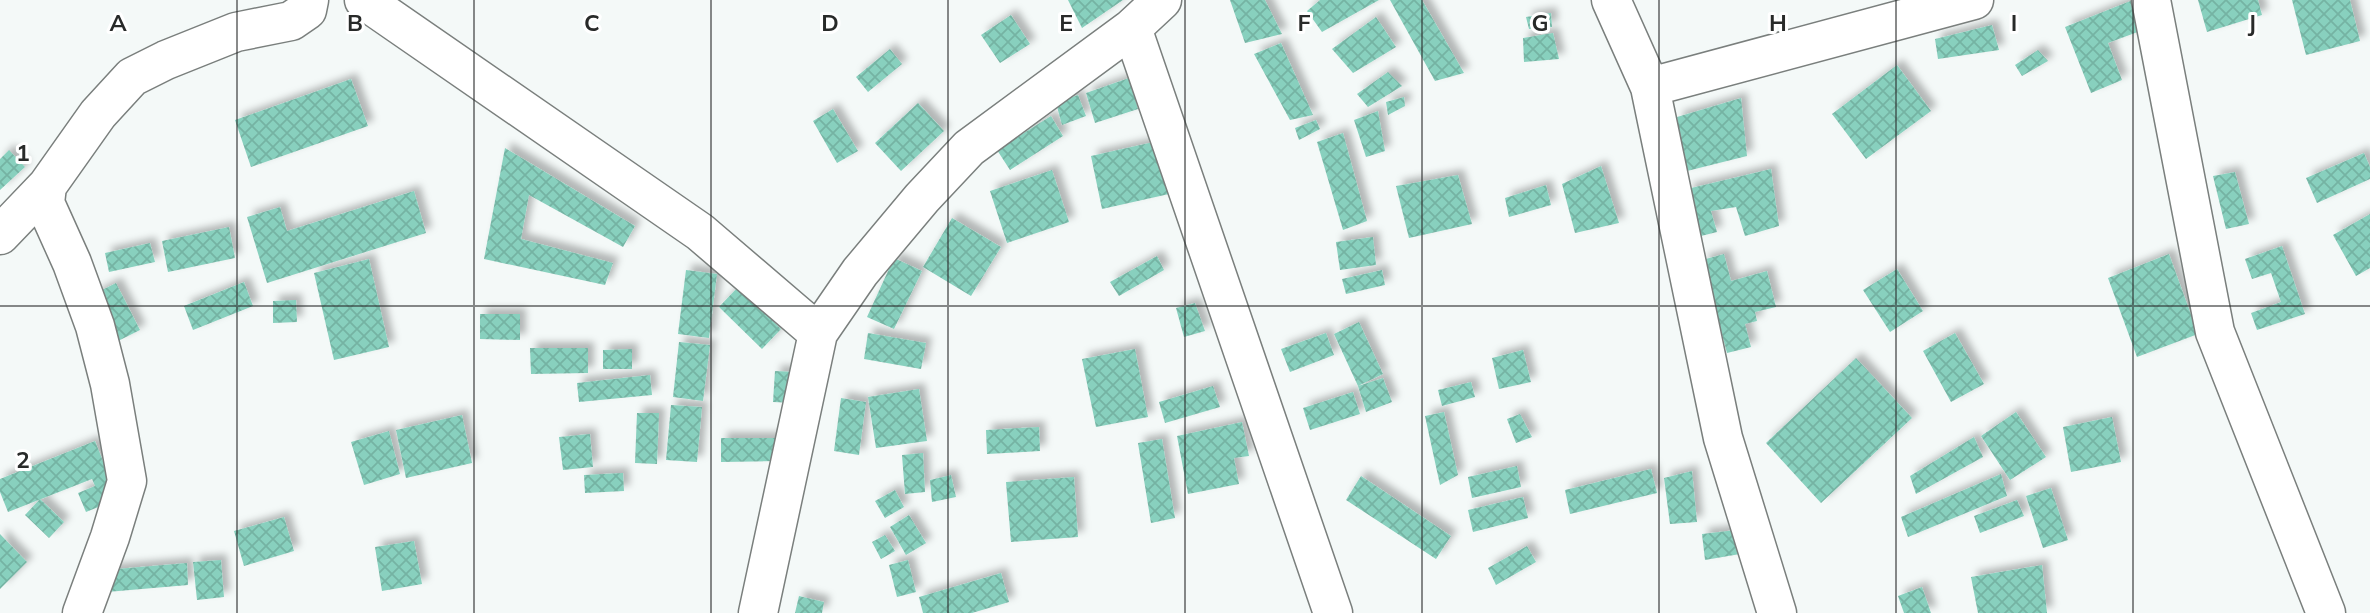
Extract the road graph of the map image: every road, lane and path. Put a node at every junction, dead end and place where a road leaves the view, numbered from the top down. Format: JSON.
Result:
{"nodes":[{"id":1,"x":309,"y":0,"type":"edge"},
{"id":2,"x":364,"y":0,"type":"edge"},
{"id":3,"x":1162,"y":0,"type":"edge"},
{"id":4,"x":1611,"y":0,"type":"edge"},
{"id":5,"x":1975,"y":0,"type":"edge"},
{"id":6,"x":2151,"y":0,"type":"edge"},
{"id":7,"x":1132,"y":28,"type":"junction"},
{"id":8,"x":1650,"y":87,"type":"junction"},
{"id":9,"x":47,"y":186,"type":"junction"},
{"id":10,"x":0,"y":235,"type":"edge"},
{"id":11,"x":818,"y":333,"type":"junction"},
{"id":12,"x":82,"y":613,"type":"edge"},
{"id":13,"x":758,"y":613,"type":"edge"},
{"id":14,"x":1332,"y":613,"type":"edge"},
{"id":15,"x":1777,"y":613,"type":"edge"},
{"id":16,"x":2326,"y":613,"type":"edge"}],
"edges":[{"from":1,"to":9,"type":"street"},
{"from":2,"to":11,"type":"street"},
{"from":3,"to":7,"type":"street"},
{"from":4,"to":8,"type":"street"},
{"from":5,"to":8,"type":"street"},
{"from":6,"to":16,"type":"street"},
{"from":7,"to":11,"type":"street"},
{"from":7,"to":14,"type":"street"},
{"from":8,"to":15,"type":"street"},
{"from":9,"to":10,"type":"street"},
{"from":9,"to":12,"type":"street"},
{"from":11,"to":13,"type":"street"}]}
